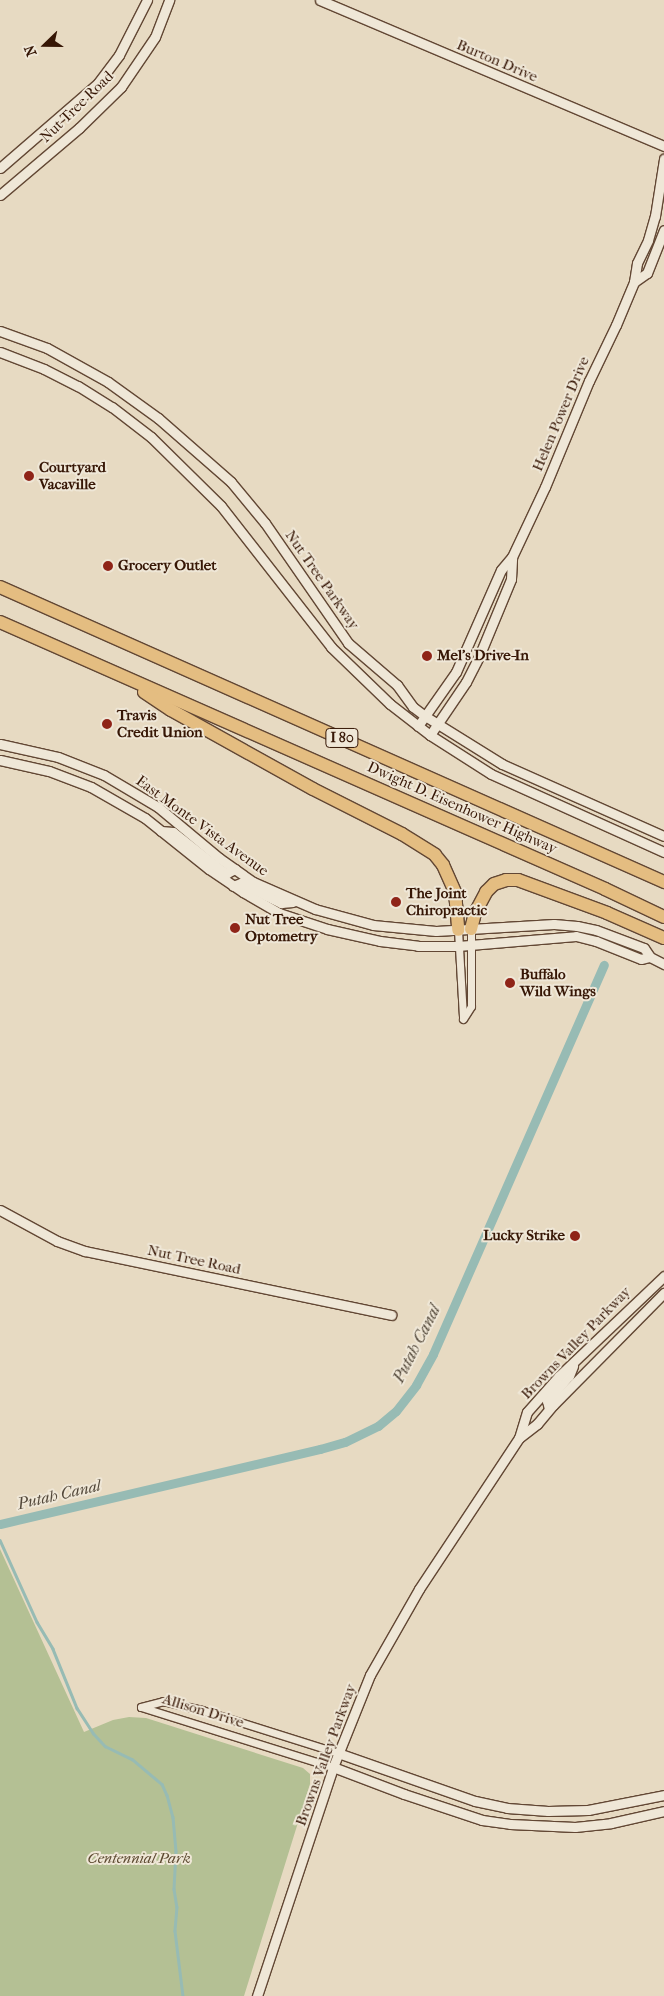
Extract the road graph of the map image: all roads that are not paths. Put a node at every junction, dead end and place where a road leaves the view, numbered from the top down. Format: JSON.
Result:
{"nodes":[{"id":1,"x":147,"y":0,"type":"edge"},
{"id":2,"x":169,"y":0,"type":"edge"},
{"id":3,"x":320,"y":0,"type":"edge"},
{"id":4,"x":664,"y":146,"type":"edge"},
{"id":5,"x":664,"y":159,"type":"edge"},
{"id":6,"x":0,"y":168,"type":"edge"},
{"id":7,"x":0,"y":195,"type":"edge"},
{"id":8,"x":664,"y":230,"type":"edge"},
{"id":9,"x":634,"y":282,"type":"junction"},
{"id":10,"x":0,"y":331,"type":"edge"},
{"id":11,"x":0,"y":352,"type":"edge"},
{"id":12,"x":512,"y":556,"type":"junction"},
{"id":13,"x":0,"y":586,"type":"edge"},
{"id":14,"x":0,"y":622,"type":"edge"},
{"id":15,"x":113,"y":672,"type":"junction"},
{"id":16,"x":425,"y":716,"type":"junction"},
{"id":17,"x":437,"y":725,"type":"junction"},
{"id":18,"x":418,"y":726,"type":"junction"},
{"id":19,"x":430,"y":735,"type":"junction"},
{"id":20,"x":0,"y":744,"type":"edge"},
{"id":21,"x":0,"y":760,"type":"edge"},
{"id":22,"x":161,"y":831,"type":"junction"},
{"id":23,"x":664,"y":836,"type":"edge"},
{"id":24,"x":664,"y":852,"type":"edge"},
{"id":25,"x":235,"y":869,"type":"junction"},
{"id":26,"x":664,"y":882,"type":"edge"},
{"id":27,"x":232,"y":886,"type":"junction"},
{"id":28,"x":296,"y":902,"type":"junction"},
{"id":29,"x":664,"y":917,"type":"edge"},
{"id":30,"x":471,"y":929,"type":"junction"},
{"id":31,"x":458,"y":930,"type":"junction"},
{"id":32,"x":664,"y":938,"type":"edge"},
{"id":33,"x":472,"y":945,"type":"junction"},
{"id":34,"x":458,"y":946,"type":"junction"},
{"id":35,"x":650,"y":957,"type":"junction"},
{"id":36,"x":664,"y":964,"type":"edge"},
{"id":37,"x":0,"y":1210,"type":"edge"},
{"id":38,"x":664,"y":1276,"type":"edge"},
{"id":39,"x":664,"y":1280,"type":"edge"},
{"id":40,"x":664,"y":1293,"type":"edge"},
{"id":41,"x":623,"y":1313,"type":"junction"},
{"id":42,"x":391,"y":1315,"type":"dead end"},
{"id":43,"x":636,"y":1319,"type":"junction"},
{"id":44,"x":573,"y":1363,"type":"junction"},
{"id":45,"x":593,"y":1364,"type":"junction"},
{"id":46,"x":549,"y":1409,"type":"junction"},
{"id":47,"x":519,"y":1438,"type":"junction"},
{"id":48,"x":338,"y":1753,"type":"junction"},
{"id":49,"x":332,"y":1767,"type":"junction"},
{"id":50,"x":664,"y":1795,"type":"edge"},
{"id":51,"x":664,"y":1811,"type":"edge"},
{"id":52,"x":257,"y":1996,"type":"edge"}],
"edges":[{"from":1,"to":6,"type":"main road","name":"Nut Tree Road"},
{"from":2,"to":7,"type":"main road","name":"Nut Tree Road"},
{"from":3,"to":4,"type":"main road","name":"Burton Drive"},
{"from":5,"to":9,"type":"main road","name":"Helen Power Drive"},
{"from":8,"to":9,"type":"main road","name":"Helen Power Drive"},
{"from":9,"to":12,"type":"main road","name":"Helen Power Drive"},
{"from":10,"to":16,"type":"main road","name":"Nut Tree Parkway"},
{"from":11,"to":18,"type":"main road","name":"Nut Tree Parkway"},
{"from":12,"to":16,"type":"main road","name":"Helen Power Drive"},
{"from":12,"to":17,"type":"main road","name":"Helen Power Drive"},
{"from":13,"to":26,"type":"highway","name":"Dwight D. Eisenhower Highway","number":"I 80"},
{"from":14,"to":15,"type":"highway","name":"Dwight D. Eisenhower Highway","number":"I 80"},
{"from":15,"to":29,"type":"highway","name":"Dwight D. Eisenhower Highway","number":"I 80"},
{"from":15,"to":31,"type":"highway"},
{"from":16,"to":17,"type":"main road","name":"Nut Tree Parkway"},
{"from":16,"to":18,"type":"main road","name":"Helen Power Drive"},
{"from":17,"to":19,"type":"main road","name":"Helen Power Drive"},
{"from":17,"to":23,"type":"main road","name":"Nut Tree Parkway"},
{"from":18,"to":19,"type":"main road","name":"Nut Tree Parkway"},
{"from":19,"to":24,"type":"main road","name":"Nut Tree Parkway"},
{"from":20,"to":25,"type":"main road","name":"East Monte Vista Avenue"},
{"from":21,"to":22,"type":"main road","name":"East Monte Vista Avenue"},
{"from":22,"to":25,"type":"main road"},
{"from":22,"to":27,"type":"main road","name":"East Monte Vista Avenue"},
{"from":25,"to":28,"type":"main road","name":"East Monte Vista Avenue"},
{"from":27,"to":28,"type":"main road"},
{"from":27,"to":34,"type":"main road","name":"East Monte Vista Avenue"},
{"from":28,"to":31,"type":"main road","name":"East Monte Vista Avenue"},
{"from":30,"to":31,"type":"main road","name":"East Monte Vista Avenue"},
{"from":30,"to":32,"type":"highway"},
{"from":30,"to":33,"type":"street"},
{"from":30,"to":35,"type":"main road","name":"East Monte Vista Avenue"},
{"from":31,"to":34,"type":"street"},
{"from":33,"to":34,"type":"main road","name":"East Monte Vista Avenue"},
{"from":33,"to":34,"type":"street"},
{"from":33,"to":35,"type":"main road","name":"East Monte Vista Avenue"},
{"from":35,"to":36,"type":"main road","name":"East Monte Vista Avenue"},
{"from":37,"to":42,"type":"main road","name":"Nut Tree Road"},
{"from":38,"to":41,"type":"main road","name":"Browns Valley Parkway"},
{"from":39,"to":43,"type":"main road"},
{"from":40,"to":43,"type":"main road","name":"Browns Valley Parkway"},
{"from":41,"to":43,"type":"main road"},
{"from":41,"to":44,"type":"main road","name":"Browns Valley Parkway"},
{"from":41,"to":45,"type":"main road"},
{"from":43,"to":45,"type":"main road","name":"Browns Valley Parkway"},
{"from":44,"to":46,"type":"main road"},
{"from":44,"to":47,"type":"main road","name":"Browns Valley Parkway"},
{"from":45,"to":46,"type":"main road","name":"Browns Valley Parkway"},
{"from":46,"to":47,"type":"main road","name":"Browns Valley Parkway"},
{"from":47,"to":48,"type":"main road","name":"Browns Valley Parkway"},
{"from":48,"to":49,"type":"main road","name":"Browns Valley Parkway"},
{"from":48,"to":49,"type":"street","name":"Allison Drive"},
{"from":48,"to":50,"type":"main road","name":"Allison Drive"},
{"from":49,"to":51,"type":"main road","name":"Allison Drive"},
{"from":49,"to":52,"type":"main road","name":"Browns Valley Parkway"}]}
